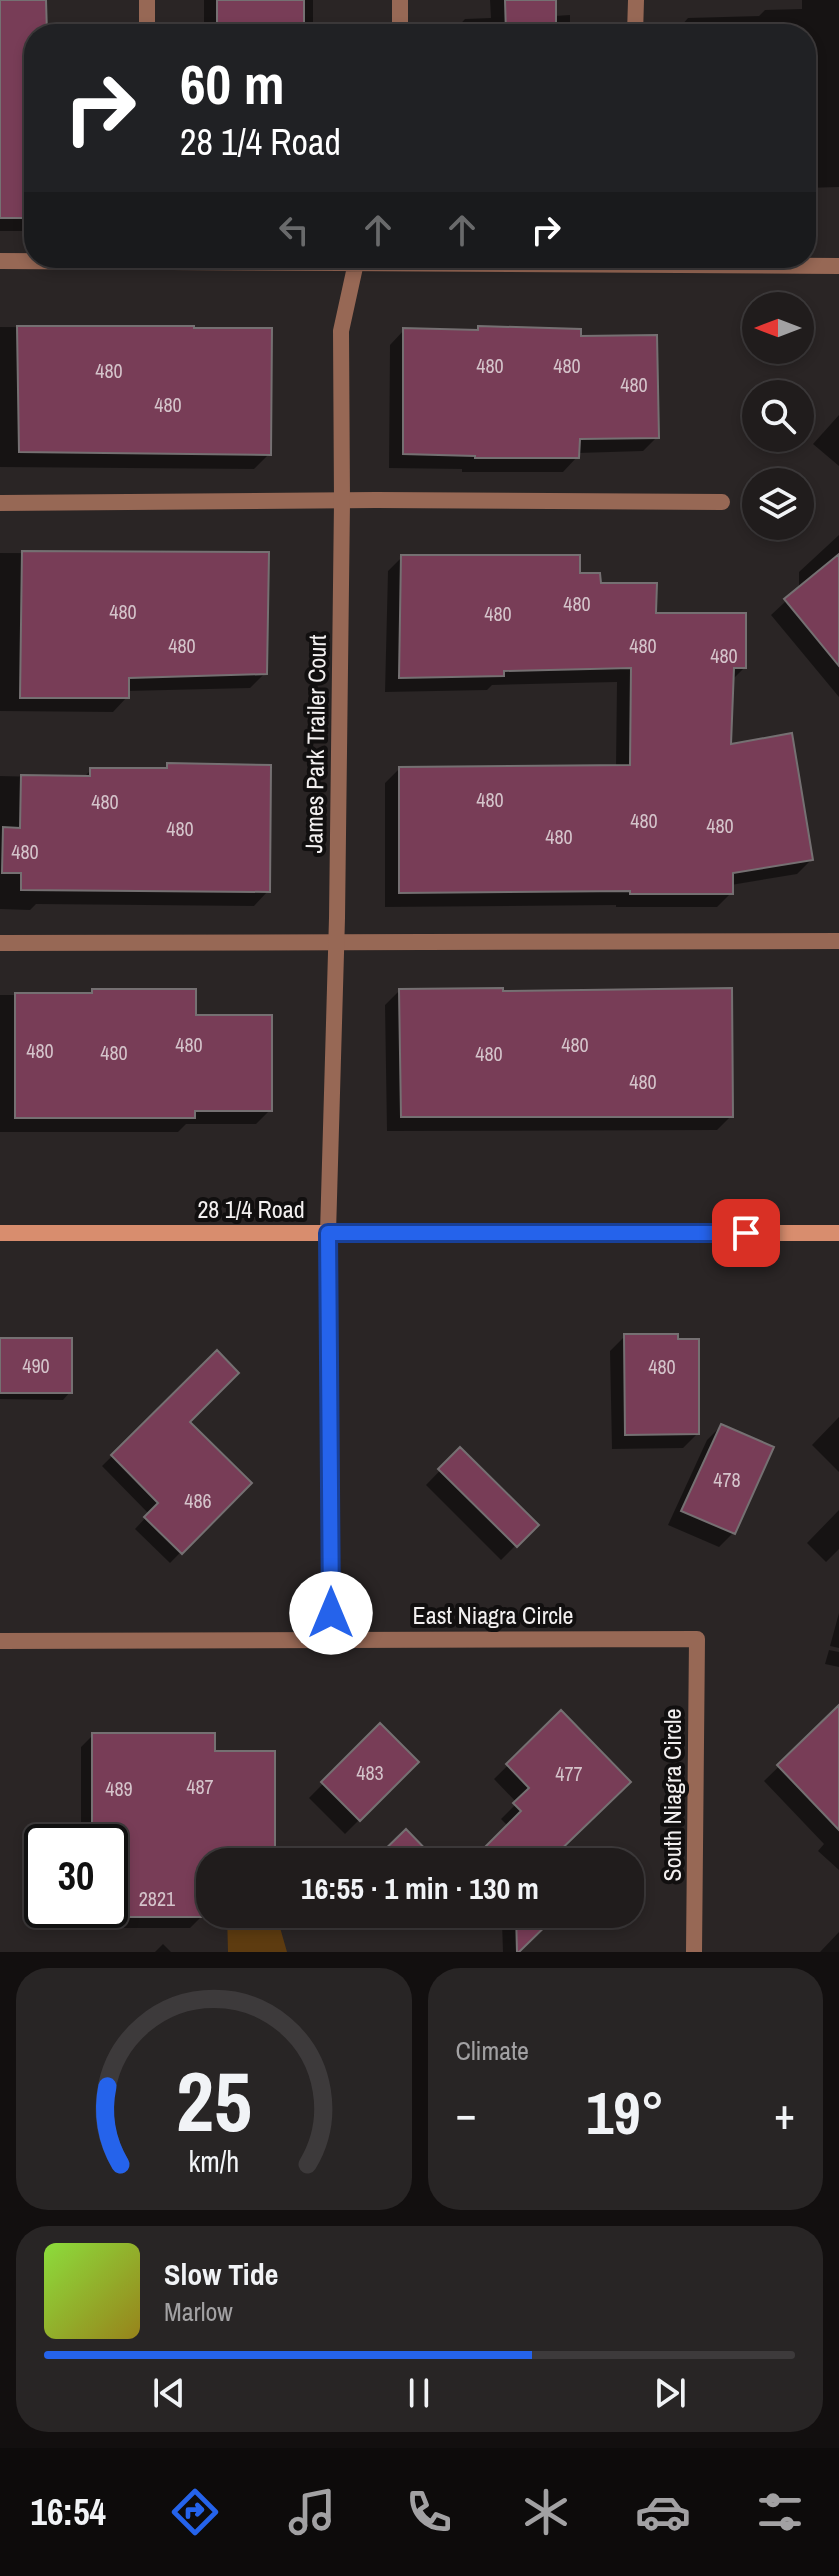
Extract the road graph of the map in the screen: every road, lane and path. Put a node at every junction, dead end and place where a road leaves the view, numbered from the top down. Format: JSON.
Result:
{"nodes":[{"id":1,"x":147,"y":0,"type":"edge"},
{"id":2,"x":400,"y":0,"type":"edge"},
{"id":3,"x":636,"y":0,"type":"edge"},
{"id":4,"x":147,"y":24,"type":"edge"},
{"id":5,"x":400,"y":24,"type":"edge"},
{"id":6,"x":635,"y":24,"type":"edge"},
{"id":7,"x":0,"y":261,"type":"edge"},
{"id":8,"x":24,"y":261,"type":"edge"},
{"id":9,"x":816,"y":266,"type":"edge"},
{"id":10,"x":839,"y":266,"type":"edge"},
{"id":11,"x":354,"y":268,"type":"edge"},
{"id":12,"x":342,"y":502,"type":"junction"},
{"id":13,"x":722,"y":502,"type":"dead end"},
{"id":14,"x":0,"y":503,"type":"edge"},
{"id":15,"x":839,"y":941,"type":"edge"},
{"id":16,"x":336,"y":942,"type":"junction"},
{"id":17,"x":0,"y":943,"type":"edge"},
{"id":18,"x":0,"y":1233,"type":"edge"},
{"id":19,"x":328,"y":1233,"type":"junction"},
{"id":20,"x":839,"y":1233,"type":"edge"},
{"id":21,"x":331,"y":1639,"type":"junction"},
{"id":22,"x":697,"y":1639,"type":"joint"},
{"id":23,"x":0,"y":1641,"type":"edge"},
{"id":24,"x":694,"y":1952,"type":"edge"}],
"edges":[{"from":1,"to":4,"type":"street"},
{"from":2,"to":5,"type":"street"},
{"from":3,"to":6,"type":"street"},
{"from":7,"to":8,"type":"street"},
{"from":9,"to":10,"type":"street"},
{"from":11,"to":12,"type":"street","name":"James Park Trailer Court"},
{"from":12,"to":13,"type":"street"},
{"from":12,"to":14,"type":"street"},
{"from":12,"to":16,"type":"street","name":"James Park Trailer Court"},
{"from":15,"to":16,"type":"street"},
{"from":16,"to":17,"type":"street"},
{"from":16,"to":19,"type":"street","name":"James Park Trailer Court"},
{"from":18,"to":19,"type":"street","name":"28 1/4 Road"},
{"from":19,"to":20,"type":"street","name":"28 1/4 Road"},
{"from":19,"to":21,"type":"street","name":"James Park Trailer Court"},
{"from":21,"to":22,"type":"street","name":"East Niagra Circle"},
{"from":21,"to":23,"type":"street","name":"East Niagra Circle"},
{"from":22,"to":24,"type":"street","name":"South Niagra Circle"}]}
